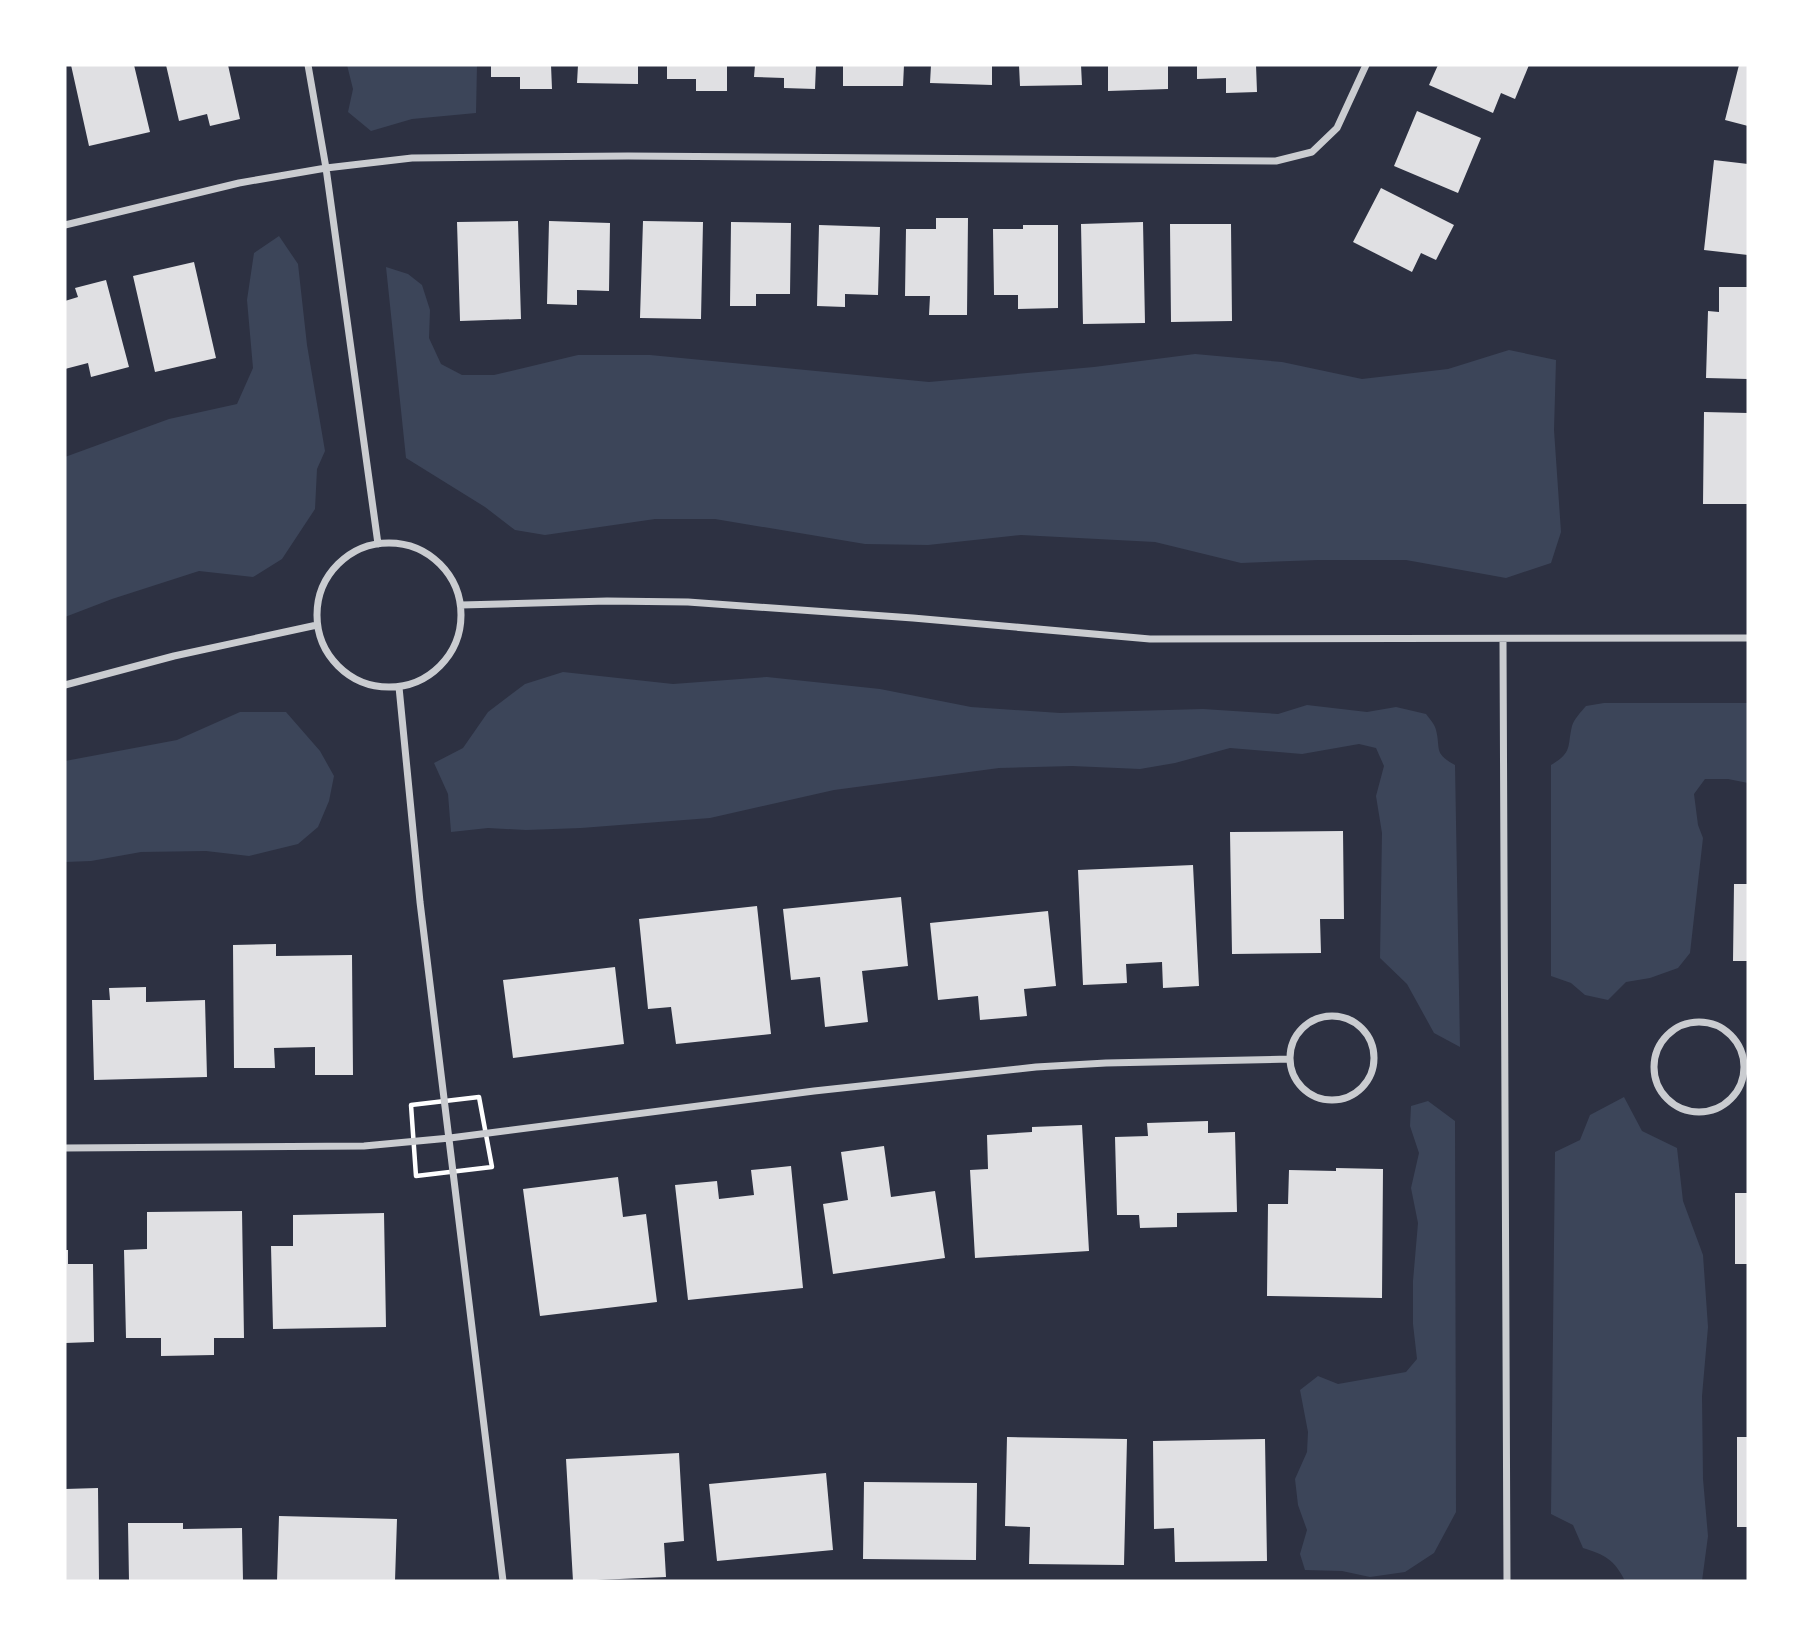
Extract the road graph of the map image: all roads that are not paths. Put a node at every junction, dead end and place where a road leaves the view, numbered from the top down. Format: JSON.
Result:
{"nodes":[{"id":1,"x":308,"y":65,"type":"edge"},
{"id":2,"x":1366,"y":65,"type":"edge"},
{"id":3,"x":326,"y":167,"type":"junction"},
{"id":4,"x":65,"y":225,"type":"edge"},
{"id":5,"x":378,"y":544,"type":"junction"},
{"id":6,"x":461,"y":605,"type":"junction"},
{"id":7,"x":317,"y":625,"type":"junction"},
{"id":8,"x":1748,"y":638,"type":"edge"},
{"id":9,"x":1503,"y":639,"type":"junction"},
{"id":10,"x":65,"y":685,"type":"edge"},
{"id":11,"x":399,"y":687,"type":"junction"},
{"id":12,"x":1290,"y":1059,"type":"junction"},
{"id":13,"x":1746,"y":1071,"type":"edge"},
{"id":14,"x":450,"y":1138,"type":"junction"},
{"id":15,"x":65,"y":1147,"type":"edge"},
{"id":16,"x":503,"y":1581,"type":"edge"},
{"id":17,"x":1507,"y":1581,"type":"edge"}],
"edges":[{"from":1,"to":3,"type":"street"},
{"from":2,"to":3,"type":"street"},
{"from":3,"to":4,"type":"street"},
{"from":3,"to":5,"type":"street"},
{"from":5,"to":6,"type":"street"},
{"from":5,"to":7,"type":"street"},
{"from":6,"to":9,"type":"street"},
{"from":6,"to":11,"type":"street"},
{"from":7,"to":10,"type":"street"},
{"from":7,"to":11,"type":"street"},
{"from":8,"to":9,"type":"street"},
{"from":9,"to":17,"type":"street"},
{"from":11,"to":14,"type":"street"},
{"from":12,"to":12,"type":"street"},
{"from":12,"to":14,"type":"street"},
{"from":13,"to":13,"type":"street"},
{"from":14,"to":15,"type":"street"},
{"from":14,"to":16,"type":"street"}]}
